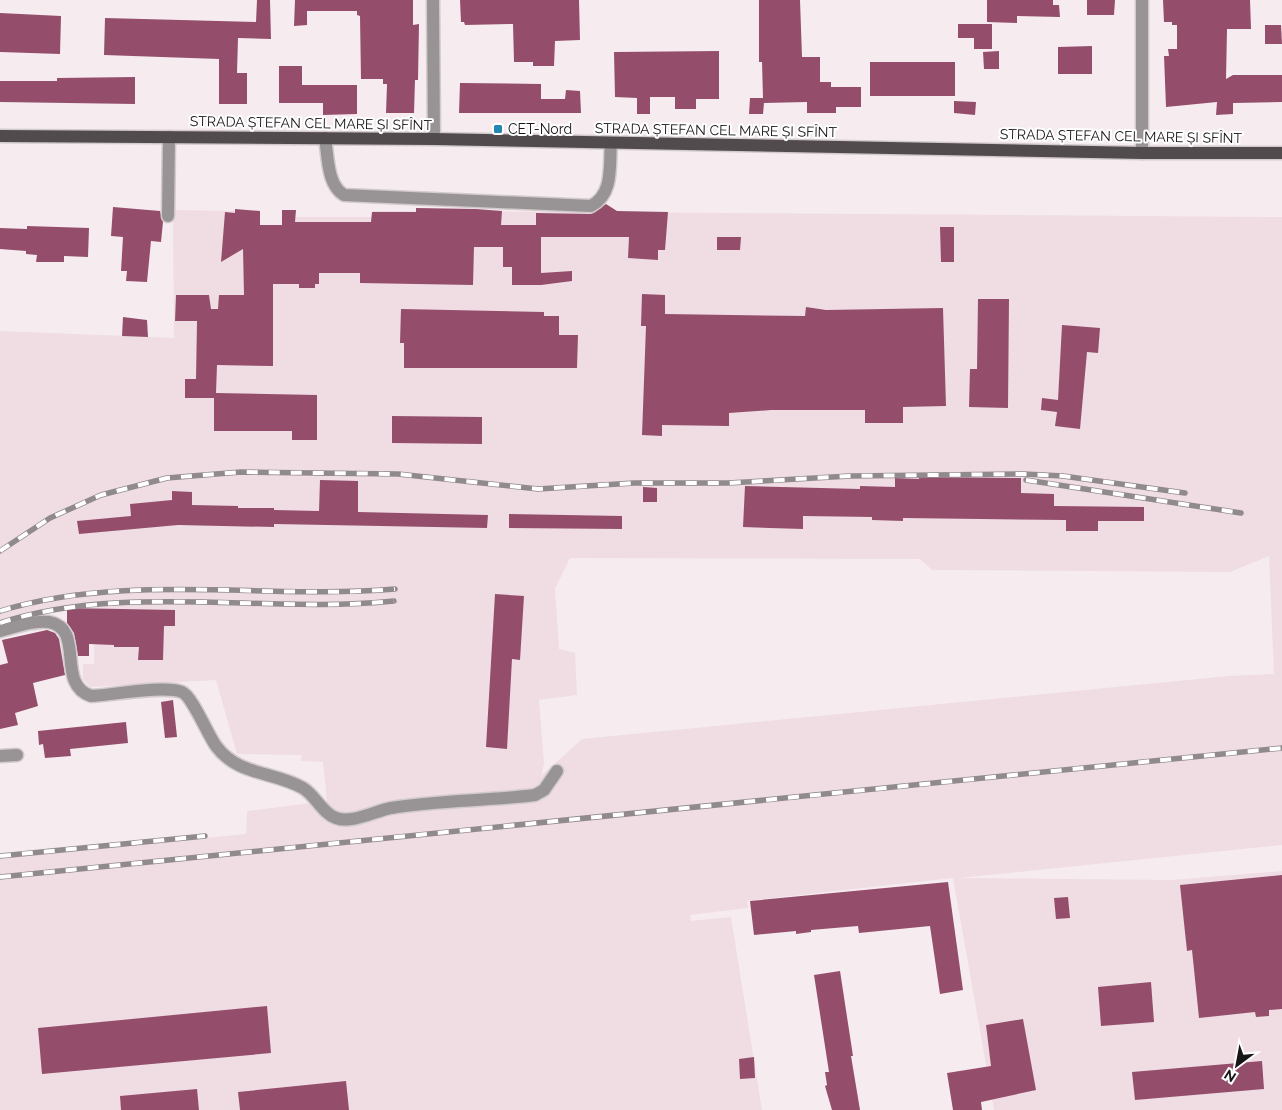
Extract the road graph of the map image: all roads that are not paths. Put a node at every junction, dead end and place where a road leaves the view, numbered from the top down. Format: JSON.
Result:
{"nodes":[{"id":1,"x":433,"y":0,"type":"edge"},
{"id":2,"x":1142,"y":0,"type":"edge"},
{"id":3,"x":0,"y":136,"type":"edge"},
{"id":4,"x":169,"y":137,"type":"junction"},
{"id":5,"x":325,"y":138,"type":"junction"},
{"id":6,"x":434,"y":139,"type":"junction"},
{"id":7,"x":611,"y":143,"type":"junction"},
{"id":8,"x":1142,"y":152,"type":"junction"},
{"id":9,"x":1282,"y":153,"type":"edge"},
{"id":10,"x":168,"y":216,"type":"dead end"},
{"id":11,"x":0,"y":631,"type":"edge"},
{"id":12,"x":17,"y":755,"type":"dead end"},
{"id":13,"x":0,"y":756,"type":"edge"},
{"id":14,"x":557,"y":771,"type":"dead end"}],
"edges":[{"from":1,"to":6,"type":"street"},
{"from":2,"to":8,"type":"street"},
{"from":3,"to":4,"type":"main road","name":"STRADA ȘTEFAN CEL MARE ȘI SFÎNT"},
{"from":4,"to":5,"type":"main road","name":"STRADA ȘTEFAN CEL MARE ȘI SFÎNT"},
{"from":4,"to":10,"type":"street"},
{"from":5,"to":6,"type":"main road","name":"STRADA ȘTEFAN CEL MARE ȘI SFÎNT"},
{"from":5,"to":7,"type":"street"},
{"from":6,"to":7,"type":"main road","name":"STRADA ȘTEFAN CEL MARE ȘI SFÎNT"},
{"from":7,"to":8,"type":"main road","name":"STRADA ȘTEFAN CEL MARE ȘI SFÎNT"},
{"from":8,"to":9,"type":"main road","name":"STRADA ȘTEFAN CEL MARE ȘI SFÎNT"},
{"from":11,"to":14,"type":"street"},
{"from":12,"to":13,"type":"street"}]}
